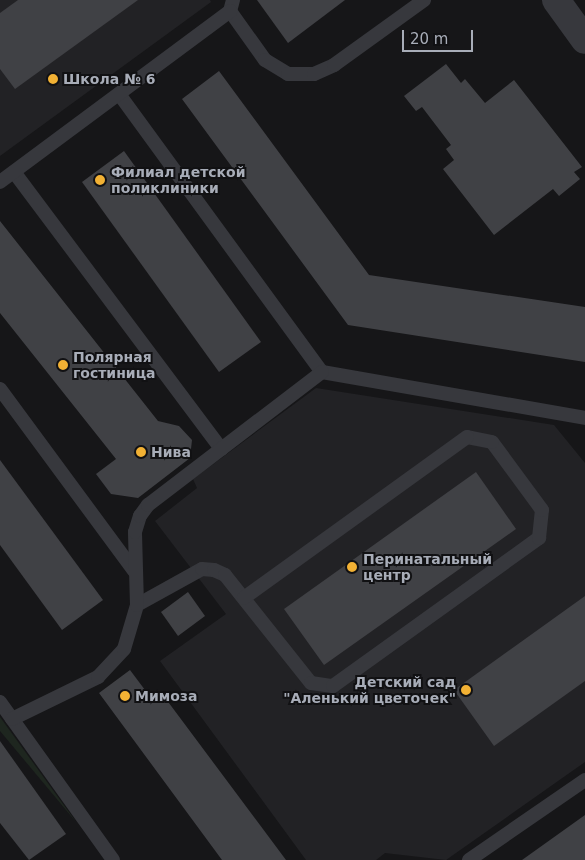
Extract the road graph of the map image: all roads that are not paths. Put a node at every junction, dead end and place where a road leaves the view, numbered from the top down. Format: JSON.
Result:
{"nodes":[{"id":1,"x":424,"y":0,"type":"edge"},
{"id":2,"x":556,"y":0,"type":"edge"},
{"id":3,"x":231,"y":5,"type":"edge"},
{"id":4,"x":585,"y":40,"type":"edge"},
{"id":5,"x":119,"y":94,"type":"junction"},
{"id":6,"x":14,"y":172,"type":"junction"},
{"id":7,"x":0,"y":182,"type":"edge"},
{"id":8,"x":322,"y":372,"type":"junction"},
{"id":9,"x":0,"y":389,"type":"edge"},
{"id":10,"x":585,"y":418,"type":"edge"},
{"id":11,"x":221,"y":449,"type":"junction"},
{"id":12,"x":134,"y":571,"type":"junction"},
{"id":13,"x":244,"y":598,"type":"junction"},
{"id":14,"x":137,"y":605,"type":"junction"},
{"id":15,"x":0,"y":702,"type":"edge"},
{"id":16,"x":12,"y":719,"type":"junction"},
{"id":17,"x":585,"y":780,"type":"edge"},
{"id":18,"x":111,"y":859,"type":"edge"},
{"id":19,"x":469,"y":860,"type":"edge"}],
"edges":[{"from":1,"to":3,"type":"lane"},
{"from":2,"to":4,"type":"street"},
{"from":3,"to":5,"type":"lane"},
{"from":5,"to":6,"type":"lane"},
{"from":5,"to":8,"type":"lane"},
{"from":6,"to":7,"type":"lane"},
{"from":6,"to":11,"type":"lane"},
{"from":8,"to":10,"type":"lane"},
{"from":8,"to":11,"type":"lane"},
{"from":9,"to":12,"type":"lane"},
{"from":11,"to":12,"type":"lane"},
{"from":12,"to":14,"type":"lane"},
{"from":13,"to":13,"type":"lane"},
{"from":13,"to":14,"type":"lane"},
{"from":14,"to":16,"type":"lane"},
{"from":15,"to":16,"type":"lane"},
{"from":16,"to":18,"type":"lane"},
{"from":17,"to":19,"type":"lane"}]}
